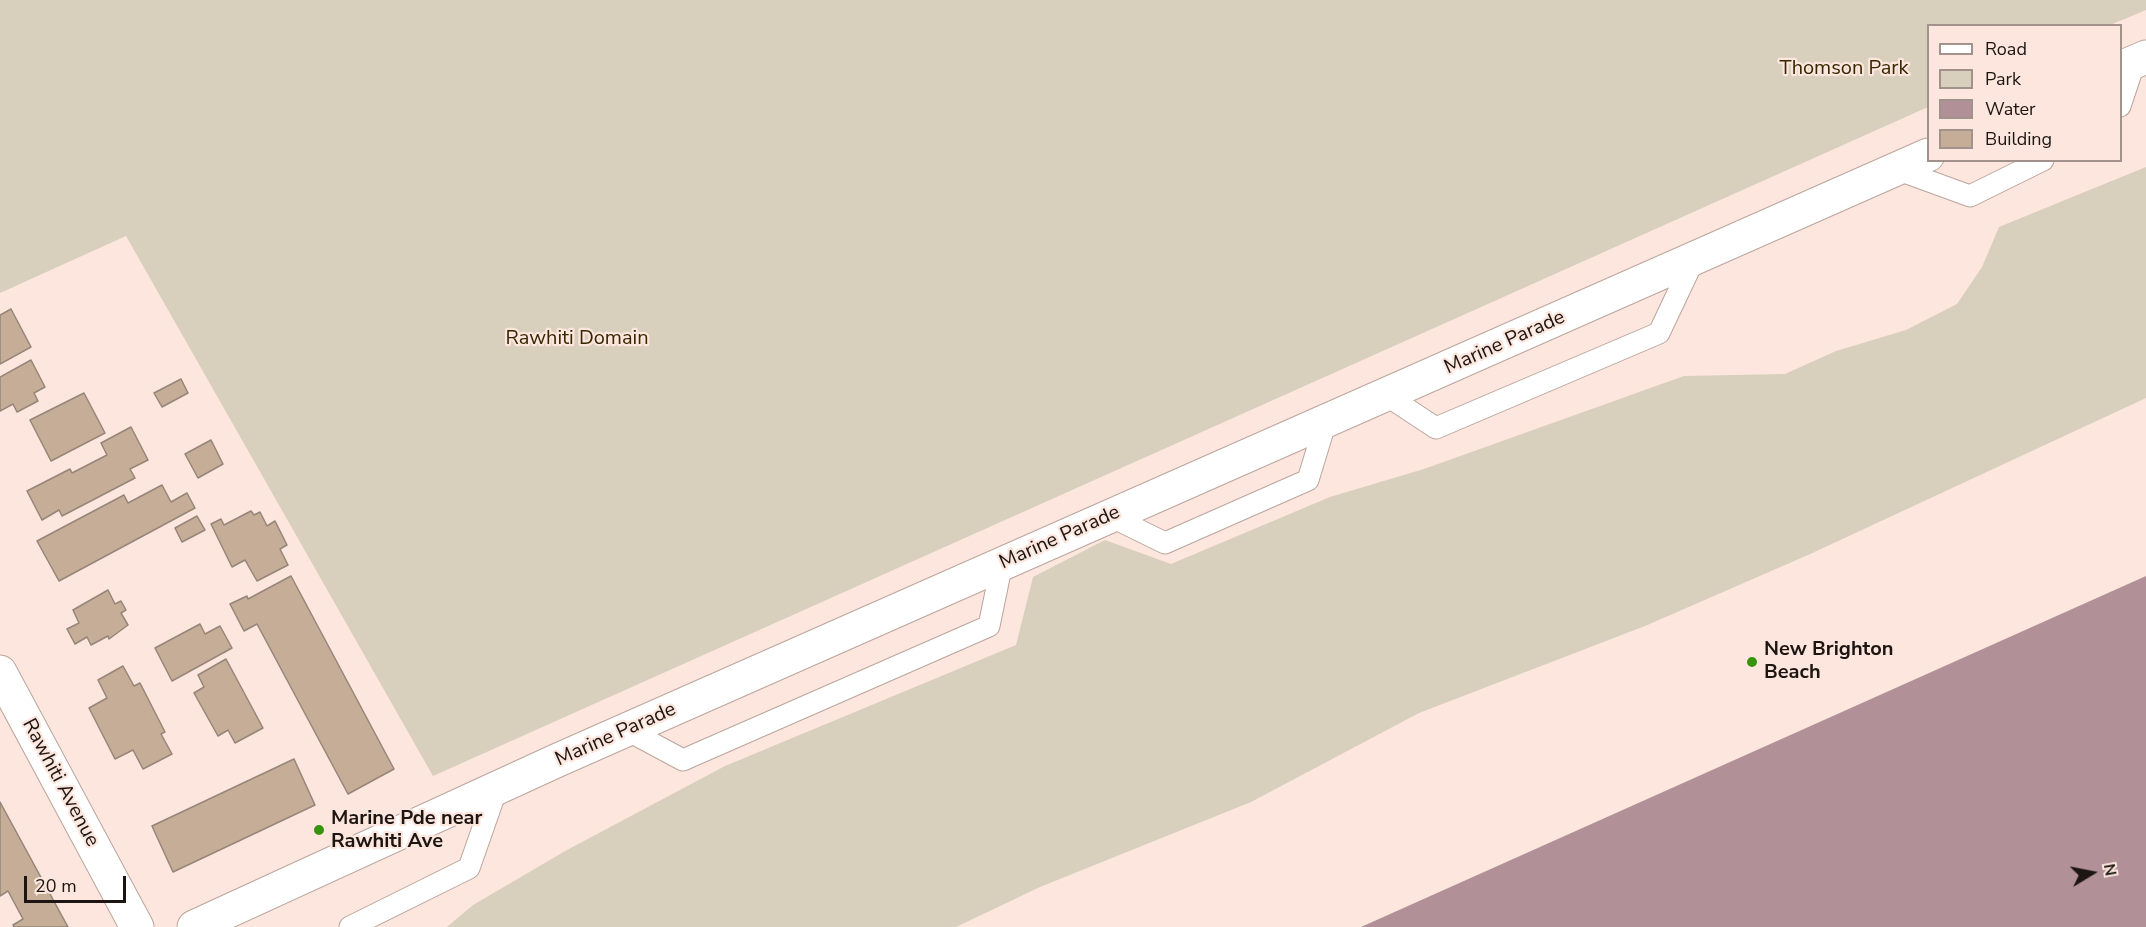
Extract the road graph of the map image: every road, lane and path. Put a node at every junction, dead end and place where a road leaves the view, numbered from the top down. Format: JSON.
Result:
{"nodes":[{"id":1,"x":2134,"y":62,"type":"edge"},
{"id":2,"x":2122,"y":103,"type":"edge"},
{"id":3,"x":1927,"y":156,"type":"edge"},
{"id":4,"x":2039,"y":162,"type":"edge"},
{"id":5,"x":1896,"y":169,"type":"junction"},
{"id":6,"x":1694,"y":259,"type":"junction"},
{"id":7,"x":1386,"y":395,"type":"junction"},
{"id":8,"x":1326,"y":421,"type":"junction"},
{"id":9,"x":1110,"y":516,"type":"junction"},
{"id":10,"x":1002,"y":563,"type":"junction"},
{"id":11,"x":0,"y":672,"type":"edge"},
{"id":12,"x":627,"y":730,"type":"junction"},
{"id":13,"x":497,"y":788,"type":"junction"},
{"id":14,"x":218,"y":923,"type":"edge"},
{"id":15,"x":137,"y":927,"type":"edge"},
{"id":16,"x":350,"y":927,"type":"edge"}],
"edges":[{"from":1,"to":2,"type":"lane"},
{"from":3,"to":5,"type":"street","name":"Marine Parade"},
{"from":4,"to":5,"type":"lane"},
{"from":5,"to":6,"type":"street","name":"Marine Parade"},
{"from":6,"to":7,"type":"street","name":"Marine Parade"},
{"from":6,"to":7,"type":"lane"},
{"from":7,"to":8,"type":"street","name":"Marine Parade"},
{"from":8,"to":9,"type":"street","name":"Marine Parade"},
{"from":8,"to":9,"type":"lane"},
{"from":9,"to":10,"type":"street","name":"Marine Parade"},
{"from":10,"to":12,"type":"street","name":"Marine Parade"},
{"from":10,"to":12,"type":"lane"},
{"from":11,"to":15,"type":"street","name":"Rawhiti Avenue"},
{"from":12,"to":13,"type":"street","name":"Marine Parade"},
{"from":13,"to":14,"type":"street","name":"Marine Parade"},
{"from":13,"to":16,"type":"lane"}]}
